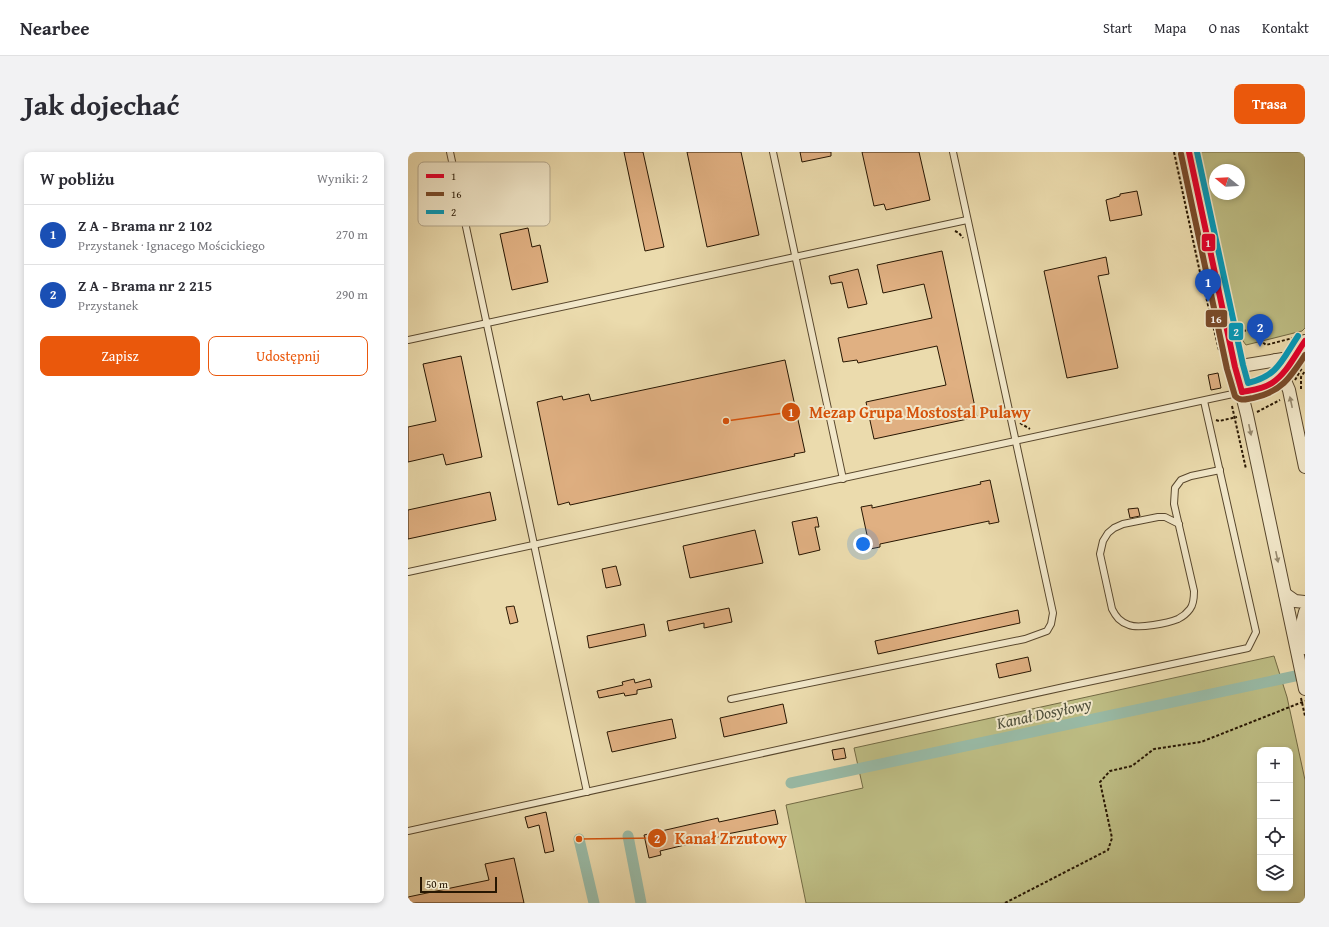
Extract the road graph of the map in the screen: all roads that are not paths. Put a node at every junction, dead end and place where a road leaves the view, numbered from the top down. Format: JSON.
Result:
{"nodes":[{"id":1,"x":450,"y":152,"type":"edge"},
{"id":2,"x":773,"y":152,"type":"edge"},
{"id":3,"x":953,"y":152,"type":"edge"},
{"id":4,"x":1189,"y":152,"type":"edge"},
{"id":5,"x":452,"y":162,"type":"edge"},
{"id":6,"x":967,"y":220,"type":"junction"},
{"id":7,"x":466,"y":226,"type":"edge"},
{"id":8,"x":795,"y":256,"type":"junction"},
{"id":9,"x":487,"y":323,"type":"junction"},
{"id":10,"x":1300,"y":339,"type":"edge"},
{"id":11,"x":408,"y":340,"type":"edge"},
{"id":12,"x":1294,"y":357,"type":"junction"},
{"id":13,"x":1276,"y":360,"type":"junction"},
{"id":14,"x":1235,"y":366,"type":"junction"},
{"id":15,"x":1283,"y":373,"type":"junction"},
{"id":16,"x":1242,"y":392,"type":"junction"},
{"id":17,"x":1204,"y":401,"type":"junction"},
{"id":18,"x":1016,"y":442,"type":"junction"},
{"id":19,"x":1305,"y":468,"type":"edge"},
{"id":20,"x":1220,"y":470,"type":"junction"},
{"id":21,"x":843,"y":479,"type":"junction"},
{"id":22,"x":1179,"y":524,"type":"junction"},
{"id":23,"x":535,"y":545,"type":"junction"},
{"id":24,"x":408,"y":572,"type":"edge"},
{"id":25,"x":1285,"y":594,"type":"junction"},
{"id":26,"x":1305,"y":602,"type":"edge"},
{"id":27,"x":1305,"y":612,"type":"edge"},
{"id":28,"x":1302,"y":656,"type":"edge"},
{"id":29,"x":1303,"y":693,"type":"edge"},
{"id":30,"x":731,"y":700,"type":"dead end"},
{"id":31,"x":587,"y":792,"type":"junction"},
{"id":32,"x":408,"y":831,"type":"edge"}],
"edges":[{"from":1,"to":5,"type":"lane"},
{"from":2,"to":8,"type":"lane"},
{"from":3,"to":6,"type":"lane"},
{"from":4,"to":14,"type":"street"},
{"from":6,"to":8,"type":"lane"},
{"from":6,"to":18,"type":"lane"},
{"from":7,"to":9,"type":"lane"},
{"from":8,"to":9,"type":"lane"},
{"from":8,"to":21,"type":"lane"},
{"from":9,"to":11,"type":"lane"},
{"from":9,"to":23,"type":"lane"},
{"from":10,"to":12,"type":"street"},
{"from":12,"to":13,"type":"street"},
{"from":12,"to":15,"type":"street"},
{"from":13,"to":14,"type":"street"},
{"from":13,"to":15,"type":"street"},
{"from":14,"to":16,"type":"street"},
{"from":15,"to":16,"type":"street"},
{"from":19,"to":15,"type":"street","one_way":true},
{"from":16,"to":17,"type":"lane"},
{"from":16,"to":25,"type":"street","one_way":true},
{"from":17,"to":18,"type":"lane"},
{"from":17,"to":20,"type":"lane"},
{"from":18,"to":21,"type":"lane"},
{"from":18,"to":30,"type":"lane"},
{"from":20,"to":22,"type":"lane"},
{"from":20,"to":31,"type":"lane"},
{"from":21,"to":23,"type":"lane"},
{"from":22,"to":22,"type":"lane"},
{"from":23,"to":24,"type":"lane"},
{"from":23,"to":31,"type":"lane"},
{"from":25,"to":26,"type":"street"},
{"from":25,"to":28,"type":"street"},
{"from":27,"to":28,"type":"street"},
{"from":28,"to":29,"type":"street"},
{"from":31,"to":32,"type":"lane"}]}
